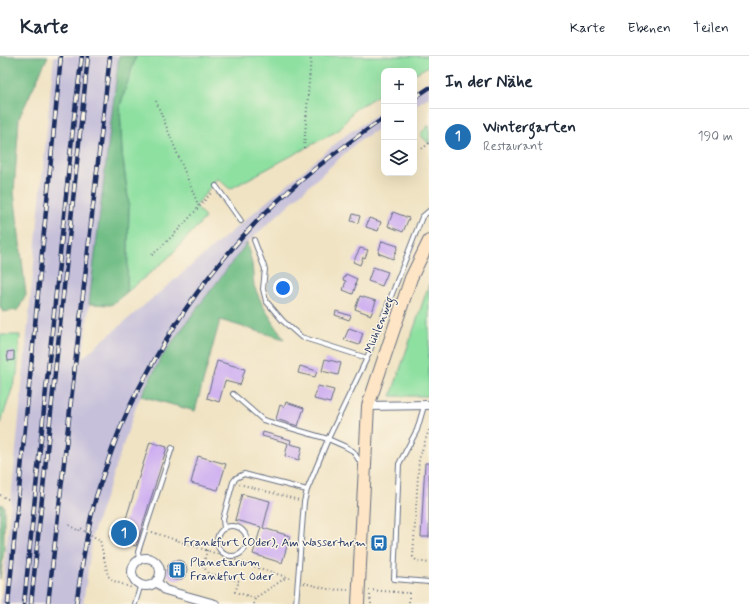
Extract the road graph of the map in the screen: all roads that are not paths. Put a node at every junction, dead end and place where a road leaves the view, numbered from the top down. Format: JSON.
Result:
{"nodes":[{"id":1,"x":216,"y":186,"type":"road end"},
{"id":2,"x":429,"y":211,"type":"edge"},
{"id":3,"x":241,"y":221,"type":"dead end"},
{"id":4,"x":254,"y":240,"type":"dead end"},
{"id":5,"x":429,"y":241,"type":"edge"},
{"id":6,"x":367,"y":358,"type":"junction"},
{"id":7,"x":233,"y":394,"type":"dead end"},
{"id":8,"x":426,"y":405,"type":"edge"},
{"id":9,"x":368,"y":406,"type":"junction"},
{"id":10,"x":328,"y":439,"type":"junction"},
{"id":11,"x":172,"y":448,"type":"dead end"},
{"id":12,"x":365,"y":469,"type":"junction"},
{"id":13,"x":307,"y":490,"type":"junction"},
{"id":14,"x":224,"y":529,"type":"junction"},
{"id":15,"x":139,"y":560,"type":"junction"},
{"id":16,"x":156,"y":581,"type":"junction"},
{"id":17,"x":429,"y":582,"type":"edge"},
{"id":18,"x":140,"y":587,"type":"junction"},
{"id":19,"x":195,"y":601,"type":"edge"},
{"id":20,"x":135,"y":604,"type":"edge"},
{"id":21,"x":216,"y":604,"type":"edge"},
{"id":22,"x":296,"y":604,"type":"edge"},
{"id":23,"x":358,"y":604,"type":"edge"}],
"edges":[{"from":1,"to":3,"type":"lane"},
{"from":2,"to":6,"type":"lane","name":"Mühlenweg"},
{"from":4,"to":6,"type":"lane"},
{"from":5,"to":9,"type":"street","name":"Mühlenweg"},
{"from":6,"to":10,"type":"lane","name":"Mühlenweg"},
{"from":7,"to":10,"type":"lane"},
{"from":8,"to":9,"type":"street"},
{"from":8,"to":17,"type":"lane"},
{"from":9,"to":12,"type":"street","name":"Mühlenweg"},
{"from":10,"to":12,"type":"lane"},
{"from":10,"to":13,"type":"lane","name":"Mühlenweg"},
{"from":11,"to":15,"type":"lane"},
{"from":12,"to":23,"type":"street","name":"Mühlenweg"},
{"from":13,"to":14,"type":"lane"},
{"from":13,"to":22,"type":"lane","name":"Mühlenweg"},
{"from":14,"to":14,"type":"lane"},
{"from":15,"to":16,"type":"street"},
{"from":15,"to":18,"type":"street"},
{"from":16,"to":18,"type":"street"},
{"from":16,"to":19,"type":"street"},
{"from":18,"to":20,"type":"lane"},
{"from":19,"to":21,"type":"street"}]}
